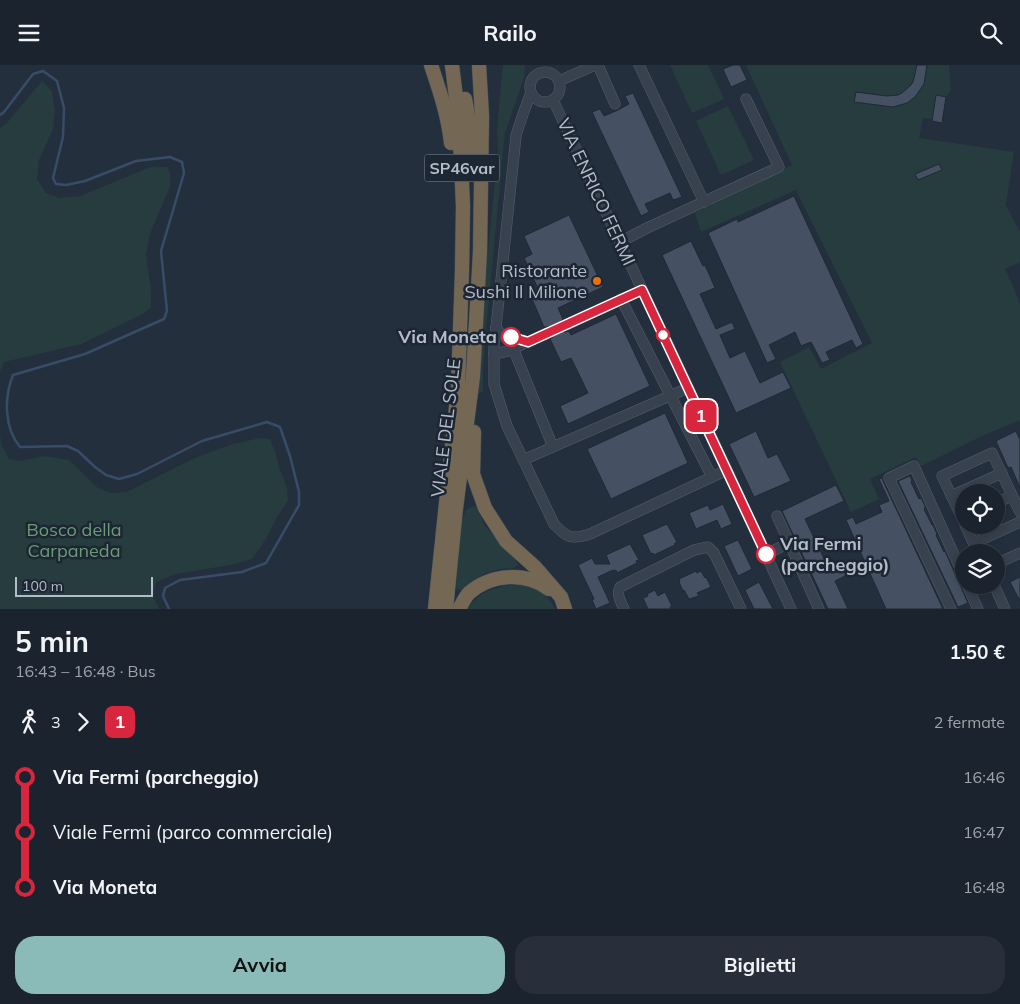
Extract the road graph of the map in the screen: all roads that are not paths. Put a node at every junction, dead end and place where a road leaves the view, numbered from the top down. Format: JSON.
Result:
{"nodes":[{"id":1,"x":431,"y":65,"type":"edge"},
{"id":2,"x":452,"y":65,"type":"edge"},
{"id":3,"x":459,"y":65,"type":"edge"},
{"id":4,"x":479,"y":65,"type":"edge"},
{"id":5,"x":487,"y":65,"type":"edge"},
{"id":6,"x":640,"y":65,"type":"edge"},
{"id":7,"x":593,"y":66,"type":"edge"},
{"id":8,"x":537,"y":69,"type":"edge"},
{"id":9,"x":559,"y":81,"type":"junction"},
{"id":10,"x":531,"y":92,"type":"junction"},
{"id":11,"x":746,"y":99,"type":"dead end"},
{"id":12,"x":553,"y":100,"type":"junction"},
{"id":13,"x":541,"y":101,"type":"junction"},
{"id":14,"x":615,"y":103,"type":"dead end"},
{"id":15,"x":524,"y":111,"type":"junction"},
{"id":16,"x":482,"y":116,"type":"junction"},
{"id":17,"x":704,"y":202,"type":"junction"},
{"id":18,"x":620,"y":242,"type":"junction"},
{"id":19,"x":480,"y":252,"type":"junction"},
{"id":20,"x":462,"y":271,"type":"junction"},
{"id":21,"x":642,"y":290,"type":"junction"},
{"id":22,"x":621,"y":299,"type":"junction"},
{"id":23,"x":566,"y":325,"type":"tunnel mouth"},
{"id":24,"x":496,"y":327,"type":"junction"},
{"id":25,"x":547,"y":333,"type":"tunnel mouth"},
{"id":26,"x":528,"y":342,"type":"junction"},
{"id":27,"x":513,"y":348,"type":"junction"},
{"id":28,"x":494,"y":354,"type":"junction"},
{"id":29,"x":473,"y":376,"type":"junction"},
{"id":30,"x":688,"y":388,"type":"junction"},
{"id":31,"x":671,"y":396,"type":"junction"},
{"id":32,"x":553,"y":447,"type":"junction"},
{"id":33,"x":523,"y":460,"type":"junction"},
{"id":34,"x":727,"y":470,"type":"junction"},
{"id":35,"x":1002,"y":473,"type":"junction"},
{"id":36,"x":712,"y":477,"type":"junction"},
{"id":37,"x":952,"y":496,"type":"junction"},
{"id":38,"x":1012,"y":496,"type":"junction"},
{"id":39,"x":1005,"y":499,"type":"edge"},
{"id":40,"x":955,"y":502,"type":"edge"},
{"id":41,"x":1020,"y":512,"type":"edge"},
{"id":42,"x":776,"y":517,"type":"dead end"},
{"id":43,"x":1020,"y":522,"type":"edge"},
{"id":44,"x":789,"y":543,"type":"junction"},
{"id":45,"x":983,"y":544,"type":"edge"},
{"id":46,"x":1020,"y":553,"type":"edge"},
{"id":47,"x":766,"y":554,"type":"junction"},
{"id":48,"x":955,"y":557,"type":"edge"},
{"id":49,"x":1005,"y":560,"type":"edge"},
{"id":50,"x":972,"y":594,"type":"edge"},
{"id":51,"x":998,"y":594,"type":"edge"},
{"id":52,"x":563,"y":603,"type":"edge"},
{"id":53,"x":435,"y":609,"type":"edge"},
{"id":54,"x":446,"y":609,"type":"edge"},
{"id":55,"x":458,"y":609,"type":"edge"},
{"id":56,"x":624,"y":609,"type":"edge"},
{"id":57,"x":741,"y":609,"type":"edge"},
{"id":58,"x":791,"y":609,"type":"edge"},
{"id":59,"x":819,"y":609,"type":"edge"},
{"id":60,"x":951,"y":609,"type":"edge"},
{"id":61,"x":978,"y":609,"type":"edge"},
{"id":62,"x":1005,"y":609,"type":"edge"}],
"edges":[{"from":1,"to":20,"type":"highway"},
{"from":2,"to":20,"type":"highway","number":"SP46var"},
{"from":3,"to":19,"type":"highway","number":"SP46var"},
{"from":4,"to":16,"type":"highway"},
{"from":5,"to":16,"type":"highway"},
{"from":6,"to":17,"type":"street"},
{"from":7,"to":9,"type":"street"},
{"from":7,"to":14,"type":"street"},
{"from":8,"to":9,"type":"street"},
{"from":8,"to":10,"type":"street"},
{"from":9,"to":12,"type":"street"},
{"from":10,"to":13,"type":"street"},
{"from":10,"to":15,"type":"street"},
{"from":11,"to":17,"type":"street"},
{"from":12,"to":13,"type":"street"},
{"from":12,"to":18,"type":"street","name":"VIA ENRICO FERMI"},
{"from":13,"to":15,"type":"street"},
{"from":15,"to":24,"type":"street"},
{"from":16,"to":19,"type":"highway"},
{"from":17,"to":18,"type":"street"},
{"from":18,"to":21,"type":"street","name":"VIA ENRICO FERMI"},
{"from":19,"to":29,"type":"highway","name":"VIALE DEL SOLE"},
{"from":20,"to":53,"type":"highway","name":"VIALE DEL SOLE"},
{"from":21,"to":22,"type":"street"},
{"from":21,"to":30,"type":"street","name":"VIA ENRICO FERMI"},
{"from":22,"to":23,"type":"street"},
{"from":22,"to":31,"type":"street"},
{"from":24,"to":26,"type":"street"},
{"from":24,"to":28,"type":"street"},
{"from":25,"to":26,"type":"street"},
{"from":26,"to":27,"type":"street"},
{"from":27,"to":28,"type":"street"},
{"from":27,"to":32,"type":"street"},
{"from":28,"to":33,"type":"street"},
{"from":29,"to":52,"type":"highway"},
{"from":29,"to":54,"type":"highway","name":"VIALE DEL SOLE"},
{"from":30,"to":31,"type":"street"},
{"from":30,"to":34,"type":"street","name":"VIA ENRICO FERMI"},
{"from":31,"to":32,"type":"street"},
{"from":31,"to":36,"type":"street"},
{"from":32,"to":33,"type":"street"},
{"from":33,"to":36,"type":"street"},
{"from":34,"to":36,"type":"street"},
{"from":34,"to":47,"type":"street","name":"VIA ENRICO FERMI"},
{"from":35,"to":37,"type":"street"},
{"from":35,"to":37,"type":"street"},
{"from":35,"to":38,"type":"street"},
{"from":37,"to":40,"type":"street"},
{"from":38,"to":39,"type":"street"},
{"from":38,"to":41,"type":"street"},
{"from":42,"to":44,"type":"street"},
{"from":43,"to":45,"type":"street"},
{"from":44,"to":47,"type":"street"},
{"from":44,"to":59,"type":"street"},
{"from":46,"to":49,"type":"street"},
{"from":47,"to":58,"type":"street","name":"VIA ENRICO FERMI"},
{"from":48,"to":60,"type":"street"},
{"from":50,"to":61,"type":"street"},
{"from":51,"to":62,"type":"street"},
{"from":52,"to":55,"type":"highway"},
{"from":56,"to":57,"type":"street"}]}
